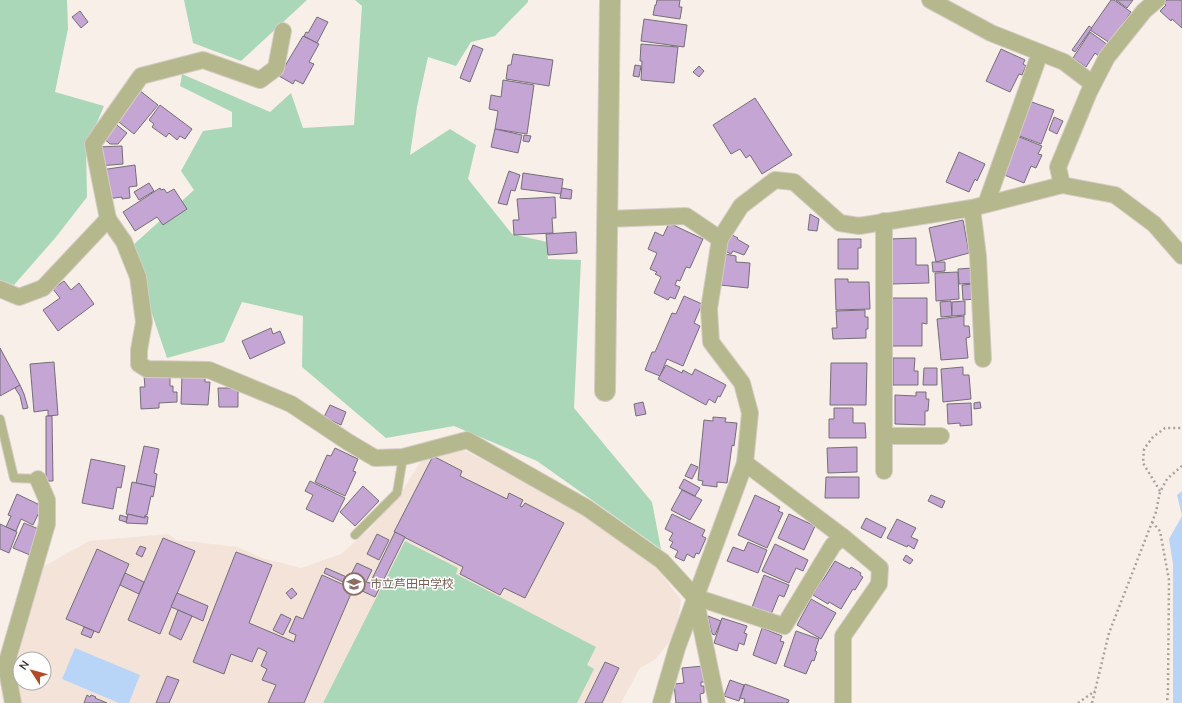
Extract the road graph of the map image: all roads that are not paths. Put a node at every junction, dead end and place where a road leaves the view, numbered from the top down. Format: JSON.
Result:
{"nodes":[{"id":1,"x":610,"y":0,"type":"edge"},
{"id":2,"x":930,"y":0,"type":"edge"},
{"id":3,"x":1157,"y":0,"type":"edge"},
{"id":4,"x":282,"y":31,"type":"dead end"},
{"id":5,"x":1040,"y":53,"type":"junction"},
{"id":6,"x":1093,"y":84,"type":"junction"},
{"id":7,"x":1062,"y":185,"type":"junction"},
{"id":8,"x":979,"y":206,"type":"junction"},
{"id":9,"x":108,"y":219,"type":"junction"},
{"id":10,"x":607,"y":219,"type":"junction"},
{"id":11,"x":884,"y":221,"type":"junction"},
{"id":12,"x":720,"y":239,"type":"junction"},
{"id":13,"x":1182,"y":256,"type":"edge"},
{"id":14,"x":0,"y":289,"type":"edge"},
{"id":15,"x":983,"y":358,"type":"dead end"},
{"id":16,"x":605,"y":391,"type":"dead end"},
{"id":17,"x":0,"y":419,"type":"edge"},
{"id":18,"x":884,"y":436,"type":"junction"},
{"id":19,"x":941,"y":436,"type":"dead end"},
{"id":20,"x":402,"y":457,"type":"junction"},
{"id":21,"x":745,"y":463,"type":"junction"},
{"id":22,"x":884,"y":471,"type":"dead end"},
{"id":23,"x":38,"y":479,"type":"joint"},
{"id":24,"x":355,"y":535,"type":"dead end"},
{"id":25,"x":843,"y":537,"type":"junction"},
{"id":26,"x":695,"y":597,"type":"junction"},
{"id":27,"x":13,"y":703,"type":"edge"},
{"id":28,"x":661,"y":703,"type":"edge"},
{"id":29,"x":717,"y":703,"type":"edge"},
{"id":30,"x":843,"y":703,"type":"edge"}],
"edges":[{"from":1,"to":10,"type":"street"},
{"from":2,"to":5,"type":"street"},
{"from":3,"to":6,"type":"street"},
{"from":4,"to":9,"type":"street"},
{"from":5,"to":6,"type":"street"},
{"from":5,"to":8,"type":"street"},
{"from":6,"to":7,"type":"street"},
{"from":7,"to":8,"type":"street"},
{"from":7,"to":13,"type":"street"},
{"from":8,"to":11,"type":"street"},
{"from":8,"to":15,"type":"street"},
{"from":9,"to":14,"type":"street"},
{"from":9,"to":20,"type":"street"},
{"from":10,"to":12,"type":"street"},
{"from":10,"to":16,"type":"street"},
{"from":11,"to":12,"type":"street"},
{"from":11,"to":18,"type":"street"},
{"from":12,"to":21,"type":"street"},
{"from":17,"to":23,"type":"lane"},
{"from":18,"to":19,"type":"street"},
{"from":18,"to":22,"type":"street"},
{"from":20,"to":24,"type":"lane"},
{"from":20,"to":26,"type":"street"},
{"from":21,"to":25,"type":"street"},
{"from":21,"to":26,"type":"street"},
{"from":23,"to":27,"type":"street"},
{"from":25,"to":26,"type":"street"},
{"from":25,"to":30,"type":"street"},
{"from":26,"to":28,"type":"street"},
{"from":26,"to":29,"type":"street"}]}
